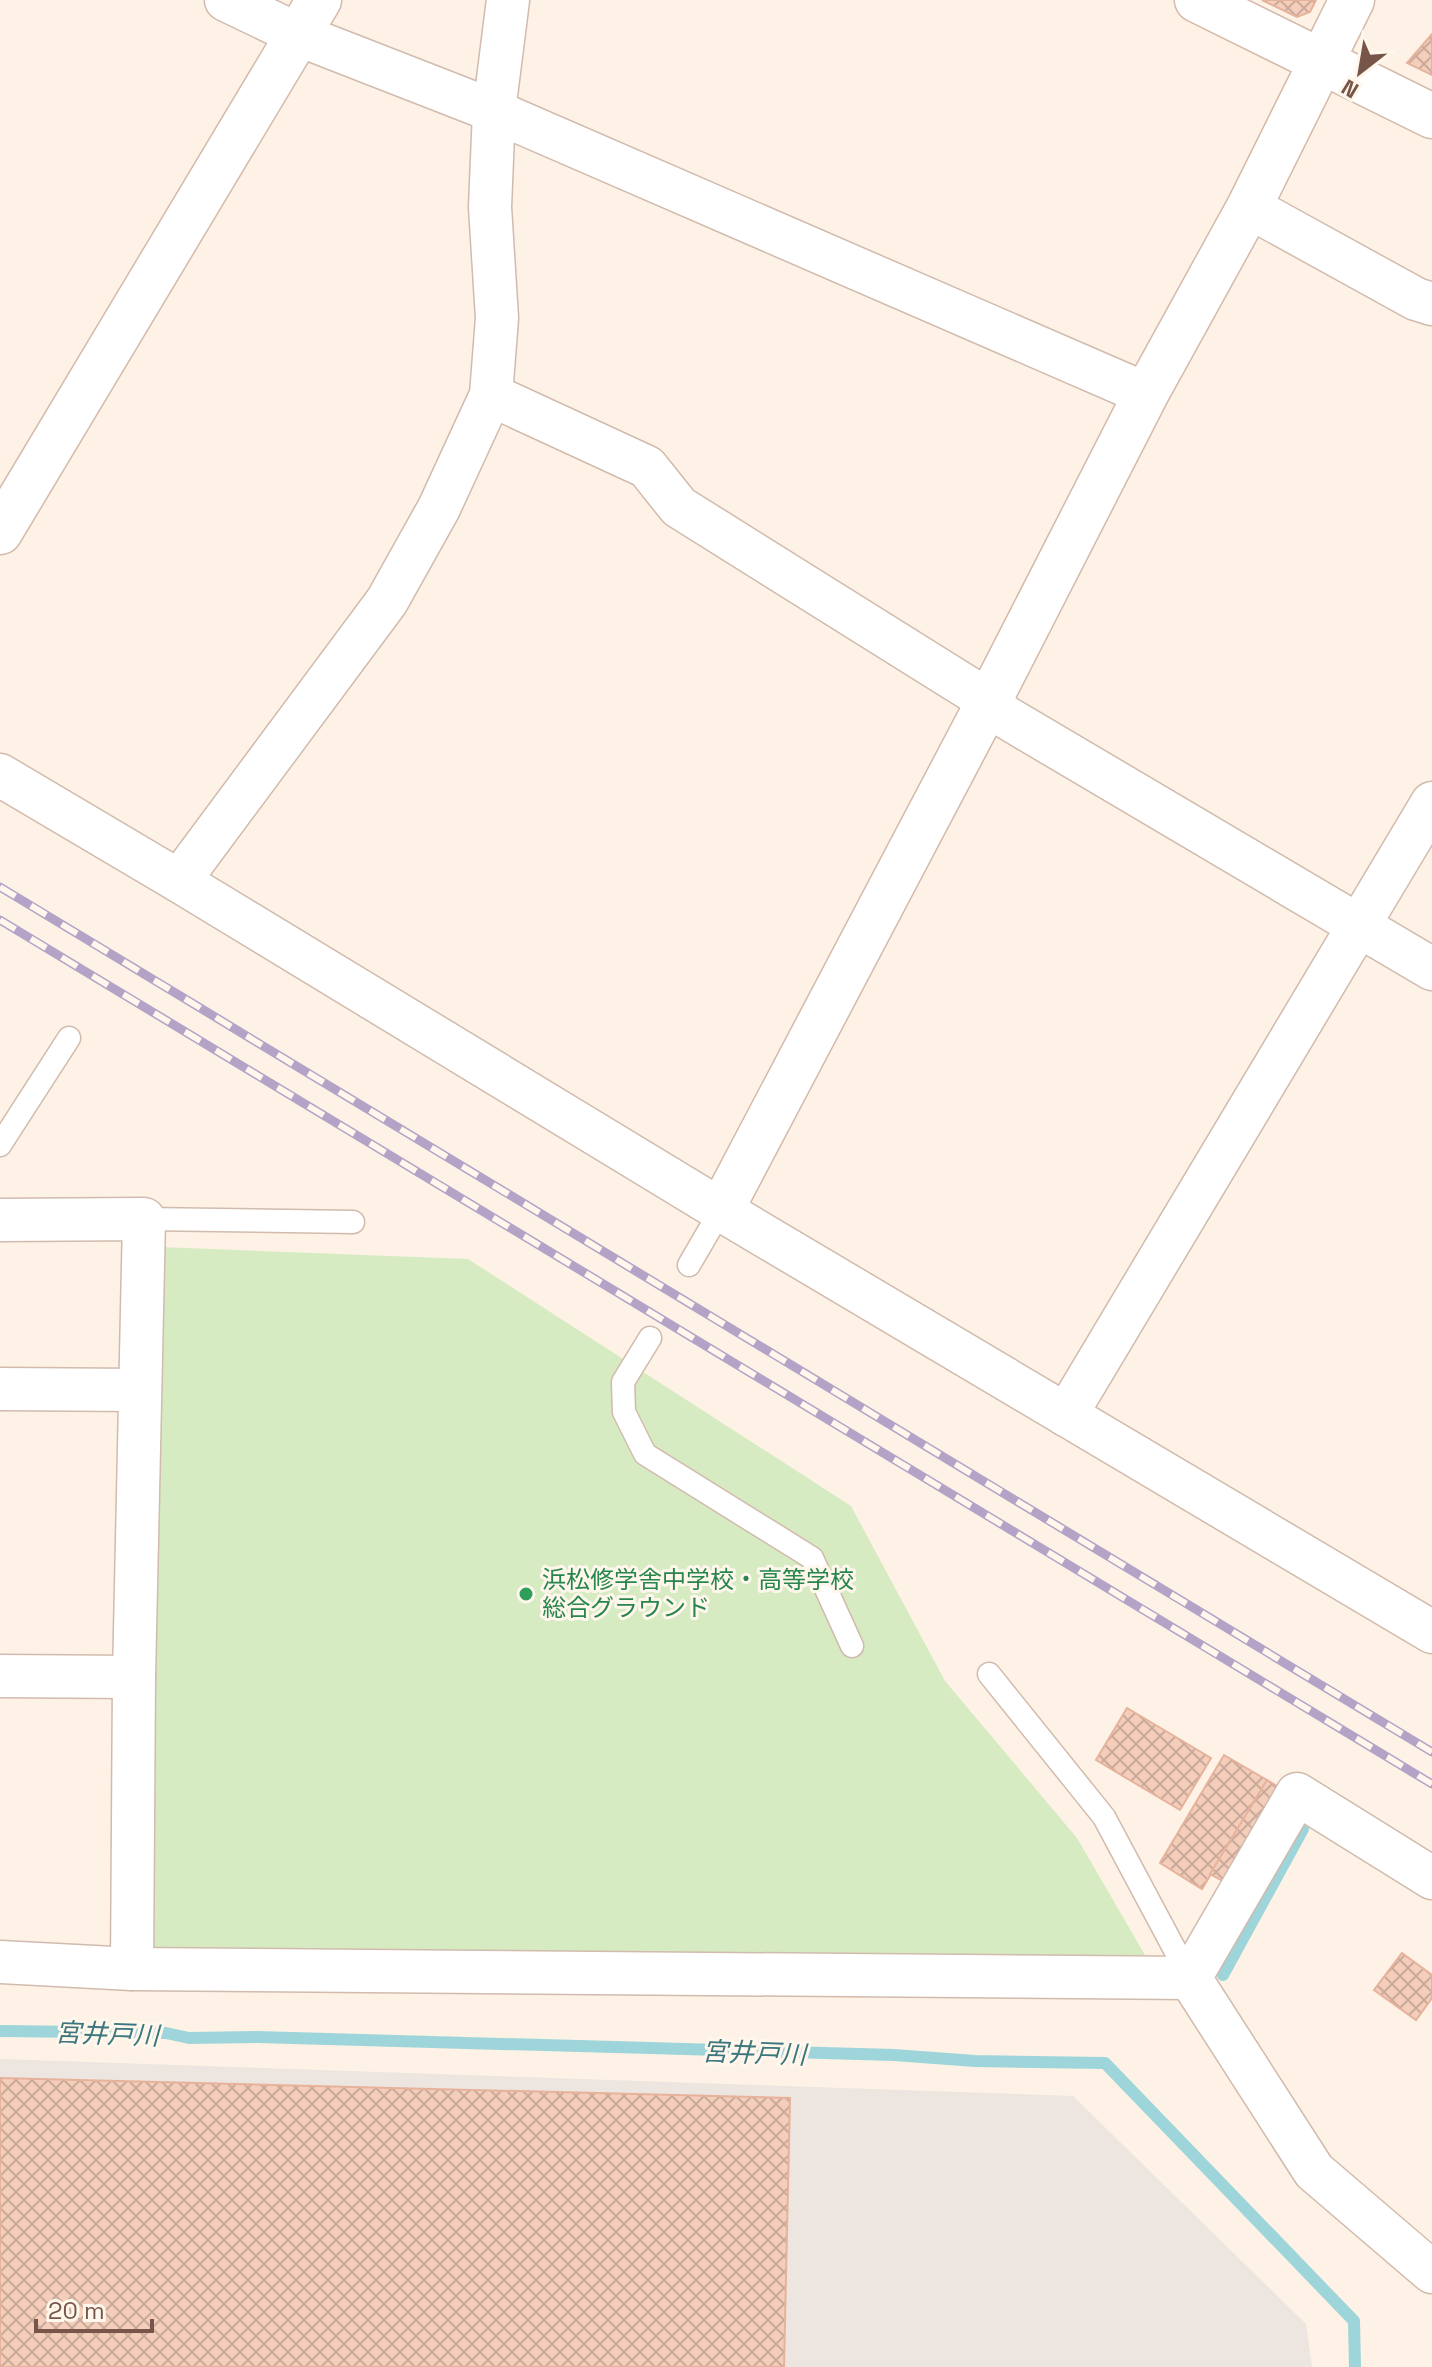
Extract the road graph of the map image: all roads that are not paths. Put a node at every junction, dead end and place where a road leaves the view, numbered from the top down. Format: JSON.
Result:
{"nodes":[{"id":1,"x":226,"y":0,"type":"edge"},
{"id":2,"x":508,"y":0,"type":"edge"},
{"id":3,"x":1197,"y":0,"type":"edge"},
{"id":4,"x":1352,"y":0,"type":"edge"},
{"id":5,"x":309,"y":18,"type":"edge"},
{"id":6,"x":1321,"y":62,"type":"junction"},
{"id":7,"x":494,"y":111,"type":"junction"},
{"id":8,"x":1432,"y":116,"type":"edge"},
{"id":9,"x":1249,"y":207,"type":"junction"},
{"id":10,"x":1432,"y":304,"type":"edge"},
{"id":11,"x":1146,"y":394,"type":"junction"},
{"id":12,"x":491,"y":395,"type":"junction"},
{"id":13,"x":5,"y":512,"type":"edge"},
{"id":14,"x":989,"y":701,"type":"junction"},
{"id":15,"x":0,"y":775,"type":"edge"},
{"id":16,"x":1432,"y":803,"type":"edge"},
{"id":17,"x":179,"y":881,"type":"junction"},
{"id":18,"x":1359,"y":925,"type":"junction"},
{"id":19,"x":1432,"y":969,"type":"edge"},
{"id":20,"x":69,"y":1038,"type":"dead end"},
{"id":21,"x":0,"y":1145,"type":"edge"},
{"id":22,"x":721,"y":1210,"type":"junction"},
{"id":23,"x":144,"y":1219,"type":"junction"},
{"id":24,"x":0,"y":1220,"type":"edge"},
{"id":25,"x":353,"y":1222,"type":"dead end"},
{"id":26,"x":689,"y":1265,"type":"dead end"},
{"id":27,"x":650,"y":1338,"type":"dead end"},
{"id":28,"x":0,"y":1389,"type":"edge"},
{"id":29,"x":140,"y":1390,"type":"junction"},
{"id":30,"x":1066,"y":1415,"type":"junction"},
{"id":31,"x":1432,"y":1632,"type":"edge"},
{"id":32,"x":852,"y":1646,"type":"dead end"},
{"id":33,"x":989,"y":1674,"type":"dead end"},
{"id":34,"x":0,"y":1676,"type":"edge"},
{"id":35,"x":134,"y":1677,"type":"junction"},
{"id":36,"x":1432,"y":1878,"type":"edge"},
{"id":37,"x":0,"y":1962,"type":"edge"},
{"id":38,"x":132,"y":1969,"type":"junction"},
{"id":39,"x":1190,"y":1978,"type":"junction"},
{"id":40,"x":1432,"y":2272,"type":"edge"}],
"edges":[{"from":1,"to":5,"type":"street"},
{"from":2,"to":7,"type":"street"},
{"from":3,"to":6,"type":"street"},
{"from":4,"to":6,"type":"street"},
{"from":5,"to":7,"type":"street"},
{"from":5,"to":13,"type":"street"},
{"from":6,"to":8,"type":"street"},
{"from":6,"to":9,"type":"street"},
{"from":7,"to":11,"type":"street"},
{"from":7,"to":12,"type":"street"},
{"from":9,"to":10,"type":"street"},
{"from":9,"to":11,"type":"street"},
{"from":11,"to":14,"type":"street"},
{"from":12,"to":14,"type":"street"},
{"from":12,"to":17,"type":"street"},
{"from":14,"to":18,"type":"street"},
{"from":14,"to":22,"type":"street"},
{"from":15,"to":17,"type":"street"},
{"from":16,"to":18,"type":"street"},
{"from":17,"to":22,"type":"street"},
{"from":18,"to":19,"type":"street"},
{"from":18,"to":30,"type":"street"},
{"from":20,"to":21,"type":"lane"},
{"from":22,"to":26,"type":"lane"},
{"from":22,"to":30,"type":"street"},
{"from":23,"to":24,"type":"street"},
{"from":23,"to":25,"type":"lane"},
{"from":23,"to":29,"type":"street"},
{"from":27,"to":32,"type":"lane"},
{"from":28,"to":29,"type":"street"},
{"from":29,"to":35,"type":"street"},
{"from":30,"to":31,"type":"street"},
{"from":33,"to":39,"type":"lane"},
{"from":34,"to":35,"type":"street"},
{"from":35,"to":38,"type":"street"},
{"from":36,"to":39,"type":"street"},
{"from":37,"to":38,"type":"street"},
{"from":38,"to":39,"type":"street"},
{"from":39,"to":40,"type":"street"}]}
